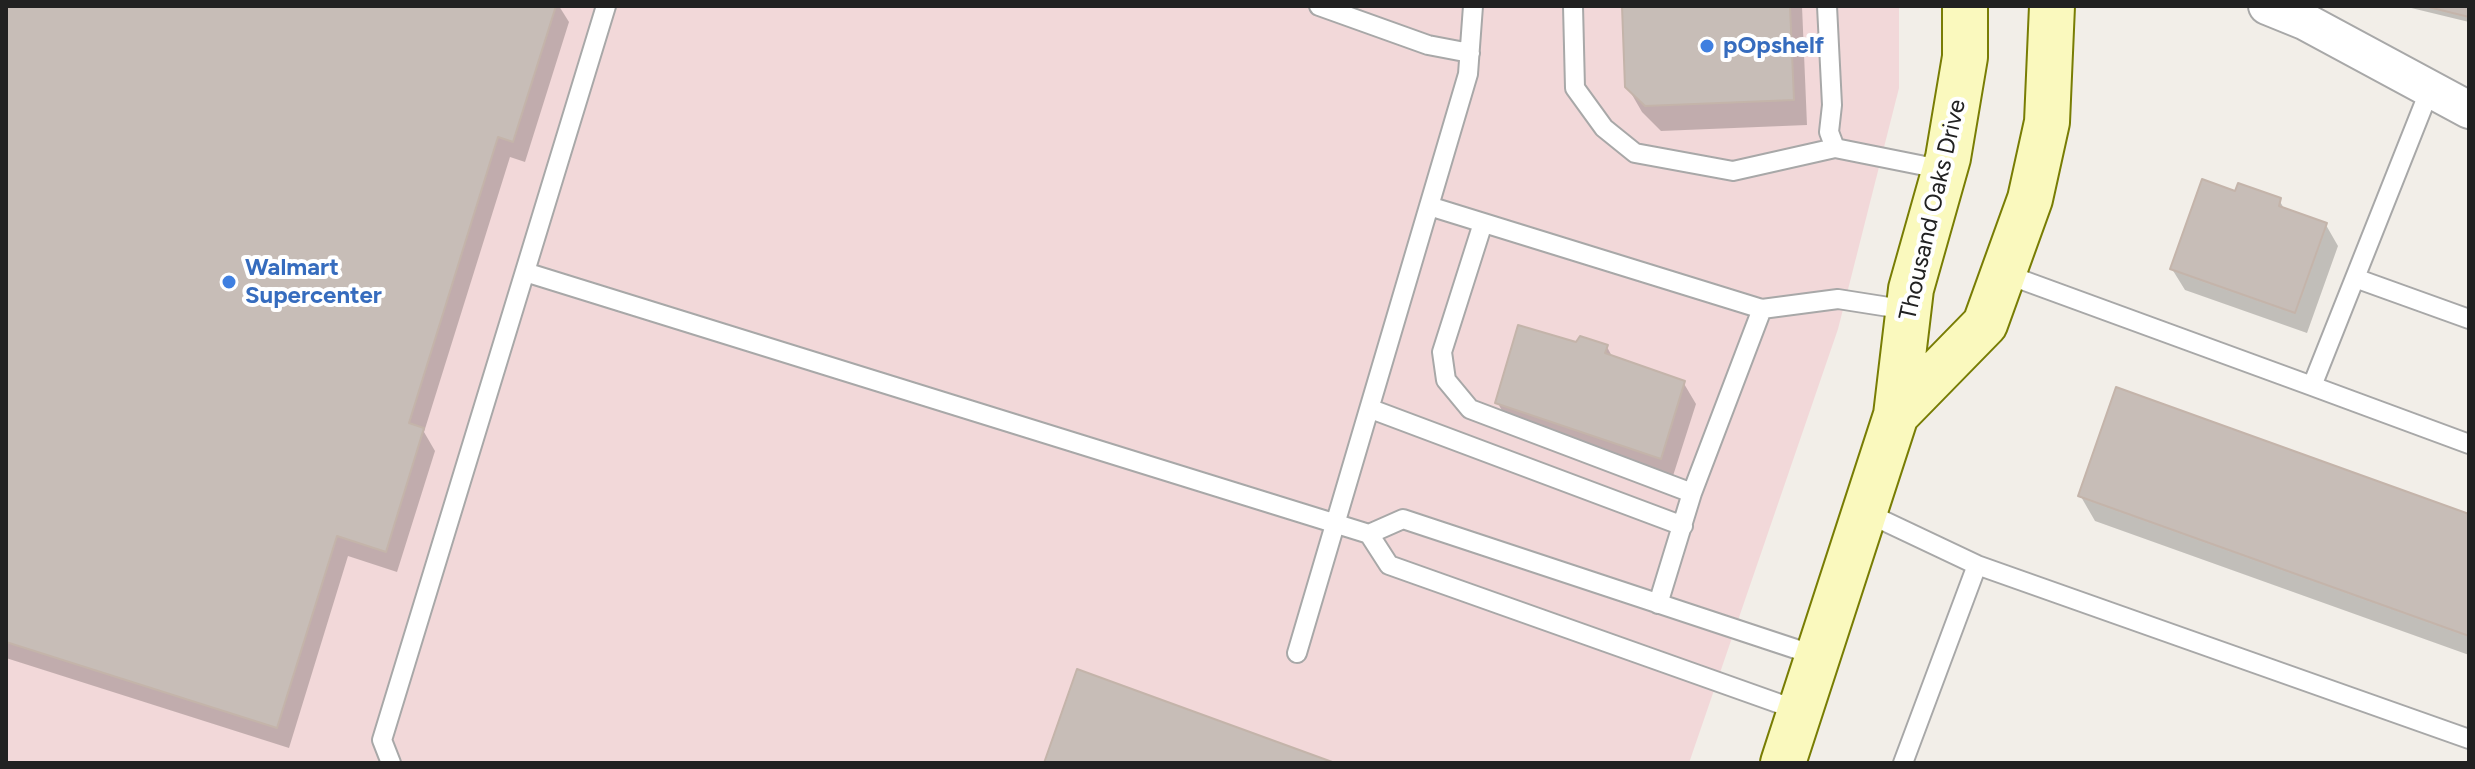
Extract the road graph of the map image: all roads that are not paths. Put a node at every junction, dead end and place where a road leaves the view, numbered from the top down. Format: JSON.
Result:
{"nodes":[{"id":1,"x":606,"y":6,"type":"edge"},
{"id":2,"x":1319,"y":6,"type":"edge"},
{"id":3,"x":1473,"y":6,"type":"edge"},
{"id":4,"x":1573,"y":6,"type":"edge"},
{"id":5,"x":1827,"y":6,"type":"edge"},
{"id":6,"x":1965,"y":6,"type":"edge"},
{"id":7,"x":2052,"y":6,"type":"edge"},
{"id":8,"x":2267,"y":6,"type":"edge"},
{"id":9,"x":1470,"y":53,"type":"junction"},
{"id":10,"x":2430,"y":89,"type":"junction"},
{"id":11,"x":2469,"y":110,"type":"edge"},
{"id":12,"x":1835,"y":148,"type":"junction"},
{"id":13,"x":1945,"y":170,"type":"junction"},
{"id":14,"x":1429,"y":206,"type":"junction"},
{"id":15,"x":1483,"y":223,"type":"junction"},
{"id":16,"x":525,"y":272,"type":"junction"},
{"id":17,"x":2003,"y":273,"type":"junction"},
{"id":18,"x":2355,"y":278,"type":"junction"},
{"id":19,"x":1762,"y":309,"type":"junction"},
{"id":20,"x":1908,"y":310,"type":"junction"},
{"id":21,"x":2469,"y":319,"type":"edge"},
{"id":22,"x":2312,"y":386,"type":"junction"},
{"id":23,"x":1371,"y":409,"type":"junction"},
{"id":24,"x":1896,"y":415,"type":"junction"},
{"id":25,"x":2469,"y":444,"type":"edge"},
{"id":26,"x":1692,"y":493,"type":"junction"},
{"id":27,"x":1865,"y":512,"type":"junction"},
{"id":28,"x":1337,"y":523,"type":"junction"},
{"id":29,"x":1683,"y":526,"type":"junction"},
{"id":30,"x":1369,"y":534,"type":"junction"},
{"id":31,"x":1977,"y":565,"type":"junction"},
{"id":32,"x":1658,"y":604,"type":"junction"},
{"id":33,"x":1297,"y":653,"type":"dead end"},
{"id":34,"x":1818,"y":657,"type":"junction"},
{"id":35,"x":1800,"y":711,"type":"junction"},
{"id":36,"x":2469,"y":739,"type":"edge"},
{"id":37,"x":391,"y":763,"type":"edge"},
{"id":38,"x":1783,"y":763,"type":"edge"},
{"id":39,"x":1903,"y":763,"type":"edge"}],
"edges":[{"from":1,"to":16,"type":"lane"},
{"from":2,"to":9,"type":"lane"},
{"from":3,"to":9,"type":"lane"},
{"from":4,"to":12,"type":"lane"},
{"from":5,"to":12,"type":"lane"},
{"from":6,"to":13,"type":"main road","name":"Thousand Oaks Drive"},
{"from":7,"to":17,"type":"main road","name":"Thousand Oaks Drive"},
{"from":8,"to":10,"type":"street"},
{"from":9,"to":14,"type":"lane"},
{"from":10,"to":11,"type":"street"},
{"from":10,"to":18,"type":"lane"},
{"from":12,"to":13,"type":"lane"},
{"from":13,"to":20,"type":"main road","name":"Thousand Oaks Drive"},
{"from":14,"to":15,"type":"lane"},
{"from":14,"to":23,"type":"lane"},
{"from":15,"to":19,"type":"lane"},
{"from":15,"to":26,"type":"lane"},
{"from":16,"to":28,"type":"lane"},
{"from":16,"to":37,"type":"lane"},
{"from":17,"to":22,"type":"lane"},
{"from":17,"to":24,"type":"main road","name":"Thousand Oaks Drive"},
{"from":18,"to":21,"type":"lane"},
{"from":18,"to":22,"type":"lane"},
{"from":19,"to":20,"type":"lane"},
{"from":19,"to":26,"type":"lane"},
{"from":20,"to":24,"type":"main road","name":"Thousand Oaks Drive"},
{"from":22,"to":25,"type":"lane"},
{"from":23,"to":28,"type":"lane"},
{"from":23,"to":29,"type":"lane"},
{"from":24,"to":27,"type":"main road","name":"Thousand Oaks Drive"},
{"from":26,"to":29,"type":"lane"},
{"from":27,"to":31,"type":"lane"},
{"from":27,"to":34,"type":"main road","name":"Thousand Oaks Drive"},
{"from":28,"to":30,"type":"lane"},
{"from":28,"to":33,"type":"lane"},
{"from":29,"to":32,"type":"lane"},
{"from":30,"to":32,"type":"lane"},
{"from":30,"to":35,"type":"lane"},
{"from":31,"to":36,"type":"lane"},
{"from":31,"to":39,"type":"lane"},
{"from":32,"to":34,"type":"lane"},
{"from":34,"to":35,"type":"main road","name":"Thousand Oaks Drive"},
{"from":35,"to":38,"type":"main road","name":"Thousand Oaks Drive"}]}
